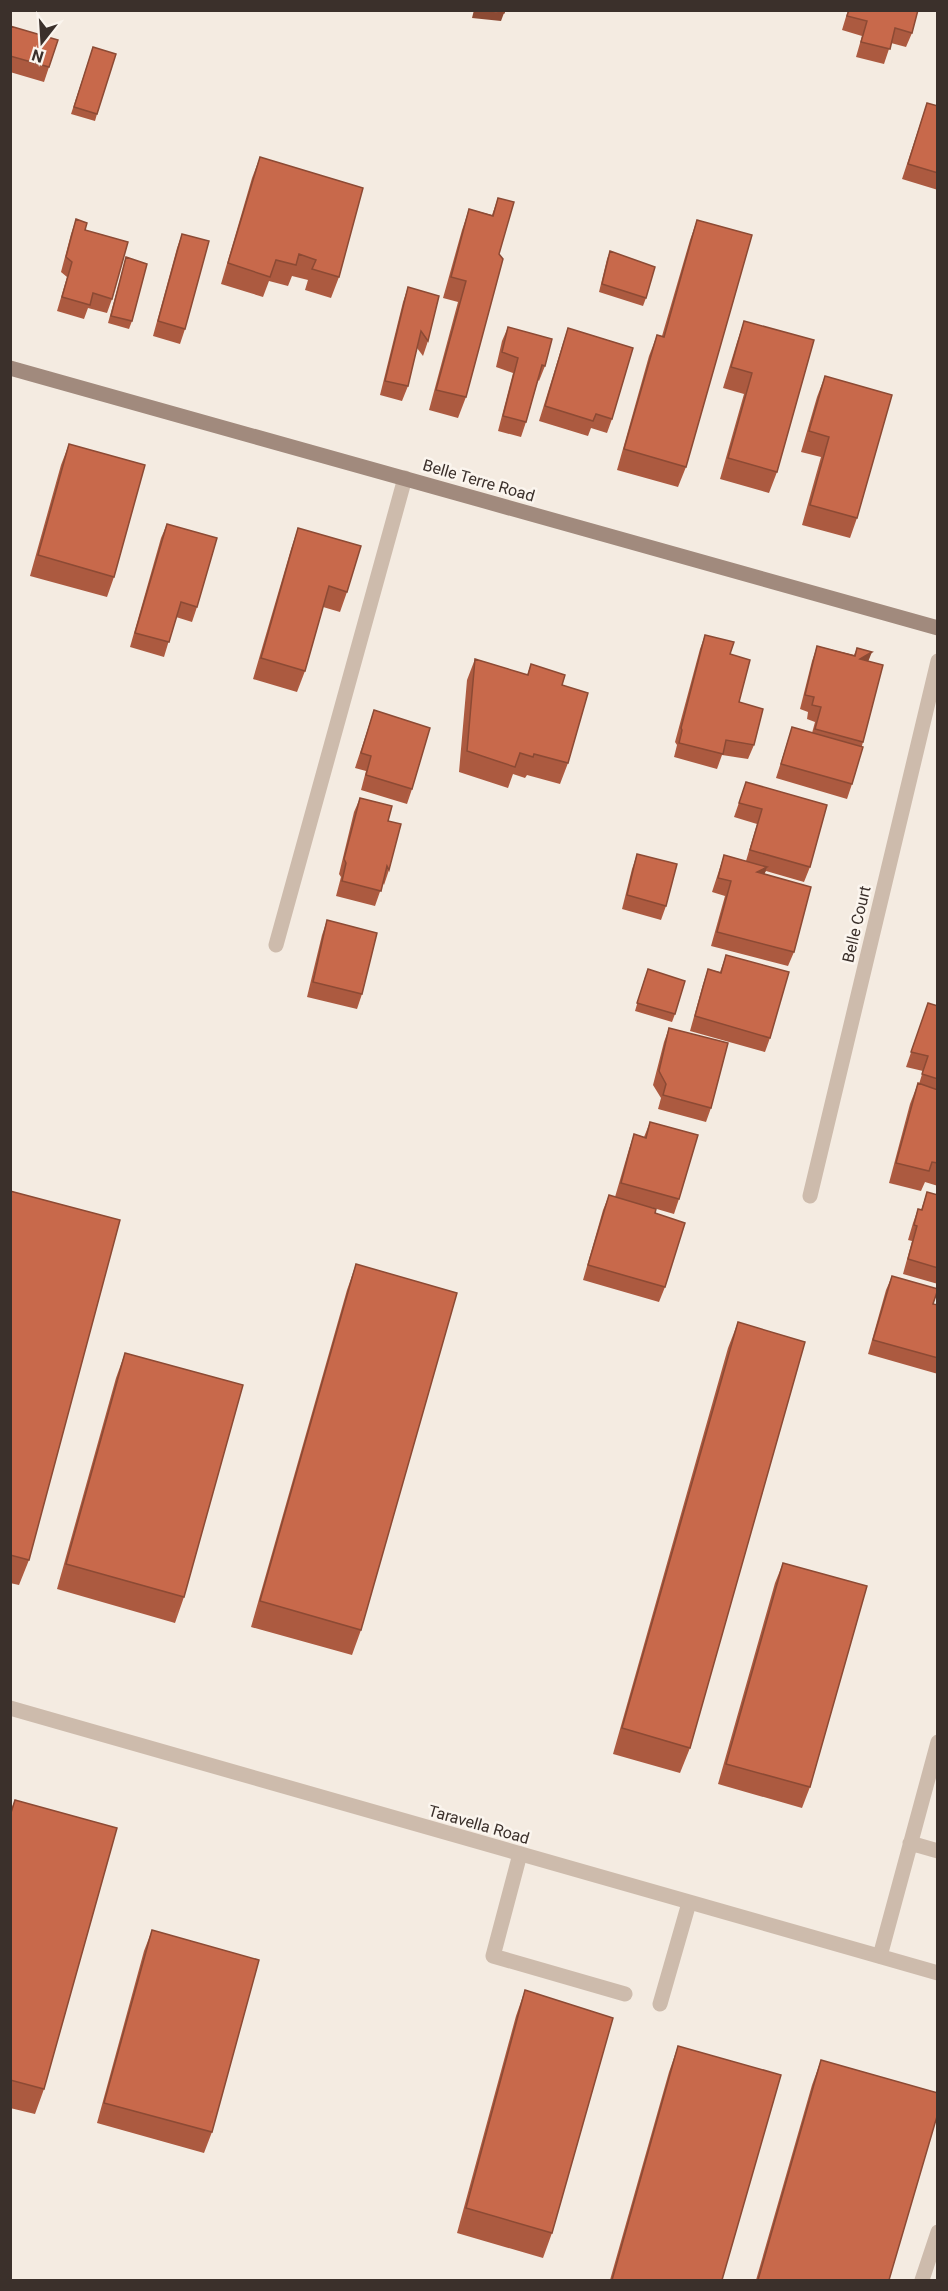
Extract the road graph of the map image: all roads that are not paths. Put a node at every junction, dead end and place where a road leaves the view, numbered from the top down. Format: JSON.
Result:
{"nodes":[{"id":1,"x":10,"y":368,"type":"edge"},
{"id":2,"x":405,"y":478,"type":"junction"},
{"id":3,"x":938,"y":628,"type":"edge"},
{"id":4,"x":938,"y":661,"type":"edge"},
{"id":5,"x":276,"y":945,"type":"dead end"},
{"id":6,"x":810,"y":1196,"type":"dead end"},
{"id":7,"x":10,"y":1708,"type":"edge"},
{"id":8,"x":938,"y":1742,"type":"edge"},
{"id":9,"x":910,"y":1843,"type":"junction"},
{"id":10,"x":938,"y":1851,"type":"edge"},
{"id":11,"x":520,"y":1854,"type":"junction"},
{"id":12,"x":689,"y":1903,"type":"junction"},
{"id":13,"x":880,"y":1956,"type":"junction"},
{"id":14,"x":938,"y":1972,"type":"edge"},
{"id":15,"x":625,"y":1994,"type":"dead end"},
{"id":16,"x":660,"y":2004,"type":"dead end"},
{"id":17,"x":938,"y":2232,"type":"edge"},
{"id":18,"x":922,"y":2280,"type":"edge"}],
"edges":[{"from":1,"to":2,"type":"street","name":"Belle Terre Road"},
{"from":2,"to":3,"type":"street","name":"Belle Terre Road"},
{"from":2,"to":5,"type":"street"},
{"from":4,"to":6,"type":"street","name":"Belle Court"},
{"from":7,"to":11,"type":"street","name":"Taravella Road"},
{"from":8,"to":9,"type":"street"},
{"from":9,"to":10,"type":"street"},
{"from":9,"to":13,"type":"street"},
{"from":11,"to":12,"type":"street","name":"Taravella Road"},
{"from":11,"to":15,"type":"street"},
{"from":12,"to":13,"type":"street","name":"Taravella Road"},
{"from":12,"to":16,"type":"street"},
{"from":13,"to":14,"type":"street","name":"Taravella Road"},
{"from":17,"to":18,"type":"street"}]}
